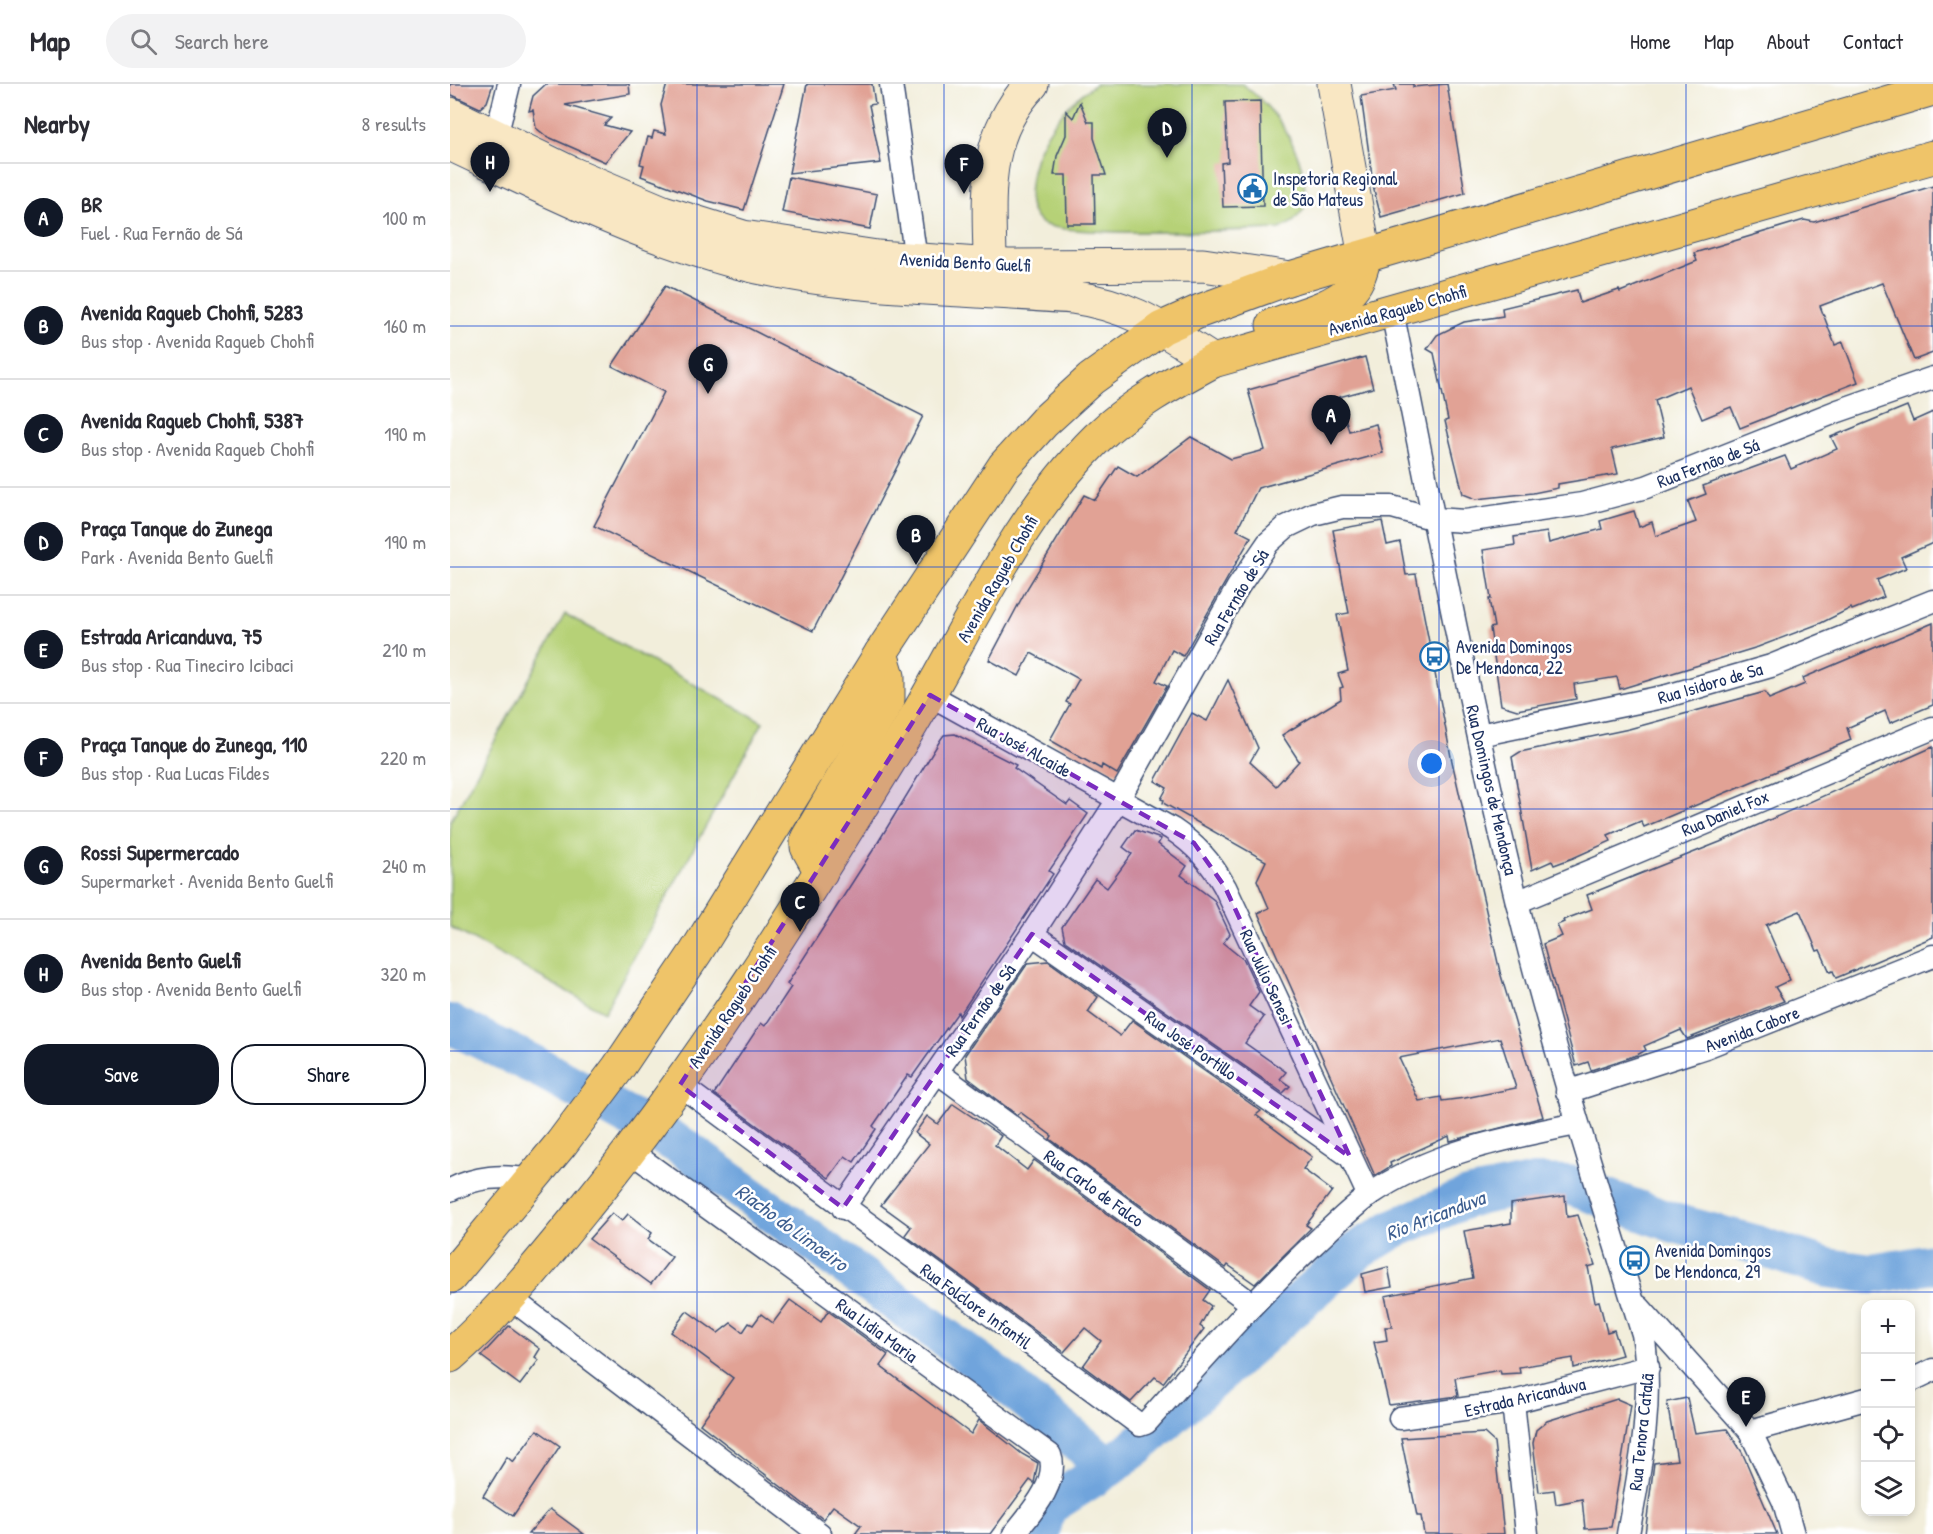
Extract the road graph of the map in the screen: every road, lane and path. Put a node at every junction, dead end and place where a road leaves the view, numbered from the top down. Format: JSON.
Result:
{"nodes":[{"id":1,"x":508,"y":84,"type":"edge"},
{"id":2,"x":891,"y":84,"type":"edge"},
{"id":3,"x":1032,"y":84,"type":"edge"},
{"id":4,"x":1334,"y":84,"type":"edge"},
{"id":5,"x":1933,"y":89,"type":"edge"},
{"id":6,"x":450,"y":114,"type":"edge"},
{"id":7,"x":450,"y":144,"type":"edge"},
{"id":8,"x":494,"y":149,"type":"junction"},
{"id":9,"x":1933,"y":157,"type":"edge"},
{"id":10,"x":1365,"y":257,"type":"junction"},
{"id":11,"x":916,"y":260,"type":"junction"},
{"id":12,"x":994,"y":264,"type":"junction"},
{"id":13,"x":1290,"y":278,"type":"junction"},
{"id":14,"x":1392,"y":311,"type":"junction"},
{"id":15,"x":1162,"y":328,"type":"junction"},
{"id":16,"x":1219,"y":359,"type":"junction"},
{"id":17,"x":1933,"y":378,"type":"edge"},
{"id":18,"x":1436,"y":519,"type":"junction"},
{"id":19,"x":1933,"y":601,"type":"edge"},
{"id":20,"x":881,"y":653,"type":"junction"},
{"id":21,"x":930,"y":694,"type":"junction"},
{"id":22,"x":1933,"y":728,"type":"edge"},
{"id":23,"x":1479,"y":735,"type":"junction"},
{"id":24,"x":1119,"y":800,"type":"junction"},
{"id":25,"x":821,"y":872,"type":"junction"},
{"id":26,"x":1517,"y":902,"type":"junction"},
{"id":27,"x":1032,"y":934,"type":"junction"},
{"id":28,"x":1933,"y":956,"type":"edge"},
{"id":29,"x":937,"y":1071,"type":"junction"},
{"id":30,"x":1567,"y":1092,"type":"junction"},
{"id":31,"x":674,"y":1094,"type":"junction"},
{"id":32,"x":1577,"y":1124,"type":"junction"},
{"id":33,"x":634,"y":1148,"type":"junction"},
{"id":34,"x":1350,"y":1157,"type":"junction"},
{"id":35,"x":531,"y":1180,"type":"junction"},
{"id":36,"x":450,"y":1190,"type":"edge"},
{"id":37,"x":1369,"y":1196,"type":"junction"},
{"id":38,"x":843,"y":1208,"type":"junction"},
{"id":39,"x":450,"y":1277,"type":"edge"},
{"id":40,"x":1631,"y":1296,"type":"junction"},
{"id":41,"x":508,"y":1297,"type":"junction"},
{"id":42,"x":1252,"y":1304,"type":"junction"},
{"id":43,"x":450,"y":1356,"type":"edge"},
{"id":44,"x":1648,"y":1367,"type":"junction"},
{"id":45,"x":1933,"y":1370,"type":"edge"},
{"id":46,"x":1915,"y":1379,"type":"edge"},
{"id":47,"x":1861,"y":1400,"type":"edge"},
{"id":48,"x":1513,"y":1402,"type":"junction"},
{"id":49,"x":1401,"y":1418,"type":"dead end"},
{"id":50,"x":1750,"y":1431,"type":"junction"},
{"id":51,"x":820,"y":1534,"type":"edge"},
{"id":52,"x":1014,"y":1534,"type":"edge"},
{"id":53,"x":1527,"y":1534,"type":"edge"},
{"id":54,"x":1628,"y":1534,"type":"edge"},
{"id":55,"x":1793,"y":1534,"type":"edge"}],
"edges":[{"from":1,"to":8,"type":"street"},
{"from":2,"to":11,"type":"street"},
{"from":3,"to":12,"type":"main road"},
{"from":4,"to":10,"type":"main road"},
{"from":5,"to":10,"type":"main road"},
{"from":6,"to":8,"type":"main road","name":"Avenida Bento Guelfi"},
{"from":7,"to":8,"type":"main road","name":"Avenida Bento Guelfi"},
{"from":8,"to":11,"type":"main road","name":"Avenida Bento Guelfi"},
{"from":8,"to":12,"type":"main road","name":"Avenida Bento Guelfi"},
{"from":9,"to":14,"type":"main road","name":"Avenida Ragueb Chohfi"},
{"from":10,"to":13,"type":"main road"},
{"from":10,"to":16,"type":"main road"},
{"from":11,"to":12,"type":"main road","name":"Avenida Bento Guelfi"},
{"from":12,"to":13,"type":"main road","name":"Avenida Bento Guelfi"},
{"from":12,"to":15,"type":"main road","name":"Avenida Bento Guelfi"},
{"from":13,"to":15,"type":"main road"},
{"from":14,"to":16,"type":"main road","name":"Avenida Ragueb Chohfi"},
{"from":14,"to":18,"type":"street","name":"Rua Domingos de Mendonça"},
{"from":15,"to":16,"type":"main road","name":"Avenida Bento Guelfi"},
{"from":15,"to":20,"type":"main road"},
{"from":16,"to":21,"type":"main road","name":"Avenida Ragueb Chohfi"},
{"from":17,"to":18,"type":"street","name":"Rua Fernão de Sá"},
{"from":18,"to":23,"type":"street","name":"Rua Domingos de Mendonça"},
{"from":18,"to":24,"type":"street","name":"Rua Fernão de Sá"},
{"from":19,"to":23,"type":"street","name":"Rua Isidoro de Sa"},
{"from":20,"to":25,"type":"main road"},
{"from":20,"to":35,"type":"main road"},
{"from":21,"to":24,"type":"street","name":"Rua José Alcaide"},
{"from":21,"to":25,"type":"main road","name":"Avenida Ragueb Chohfi"},
{"from":22,"to":26,"type":"street","name":"Rua Daniel Fox"},
{"from":23,"to":26,"type":"street","name":"Rua Domingos de Mendonça"},
{"from":24,"to":27,"type":"street","name":"Rua Fernão de Sá"},
{"from":24,"to":34,"type":"street","name":"Rua Julio Senesi"},
{"from":25,"to":31,"type":"main road","name":"Avenida Ragueb Chohfi"},
{"from":26,"to":30,"type":"street","name":"Rua Domingos de Mendonça"},
{"from":27,"to":29,"type":"street","name":"Rua Fernão de Sá"},
{"from":27,"to":34,"type":"street","name":"Rua José Portillo"},
{"from":28,"to":30,"type":"street","name":"Avenida Cabore"},
{"from":29,"to":38,"type":"street","name":"Rua Fernão de Sá"},
{"from":29,"to":42,"type":"street","name":"Rua Carlo de Falco"},
{"from":30,"to":32,"type":"street","name":"Rua Domingos de Mendonça"},
{"from":31,"to":33,"type":"main road","name":"Avenida Ragueb Chohfi"},
{"from":31,"to":38,"type":"street","name":"Rua Folclore Infantil"},
{"from":32,"to":37,"type":"street"},
{"from":32,"to":40,"type":"street","name":"Rua Domingos de Mendonça"},
{"from":33,"to":41,"type":"main road","name":"Avenida Ragueb Chohfi"},
{"from":33,"to":52,"type":"street","name":"Rua Lidia Maria"},
{"from":34,"to":37,"type":"street","name":"Rua Julio Senesi"},
{"from":35,"to":36,"type":"street"},
{"from":35,"to":39,"type":"main road"},
{"from":37,"to":42,"type":"street","name":"Rua Folclore Infantil"},
{"from":38,"to":42,"type":"street","name":"Rua Folclore Infantil"},
{"from":40,"to":44,"type":"street","name":"Rua Tenora Catalã"},
{"from":40,"to":50,"type":"street"},
{"from":41,"to":43,"type":"main road","name":"Avenida Ragueb Chohfi"},
{"from":41,"to":51,"type":"street"},
{"from":44,"to":48,"type":"street","name":"Estrada Aricanduva"},
{"from":44,"to":54,"type":"street","name":"Rua Tenora Catalã"},
{"from":45,"to":46,"type":"street"},
{"from":47,"to":50,"type":"street"},
{"from":48,"to":49,"type":"street","name":"Estrada Aricanduva"},
{"from":48,"to":53,"type":"street"},
{"from":50,"to":55,"type":"street"}]}
